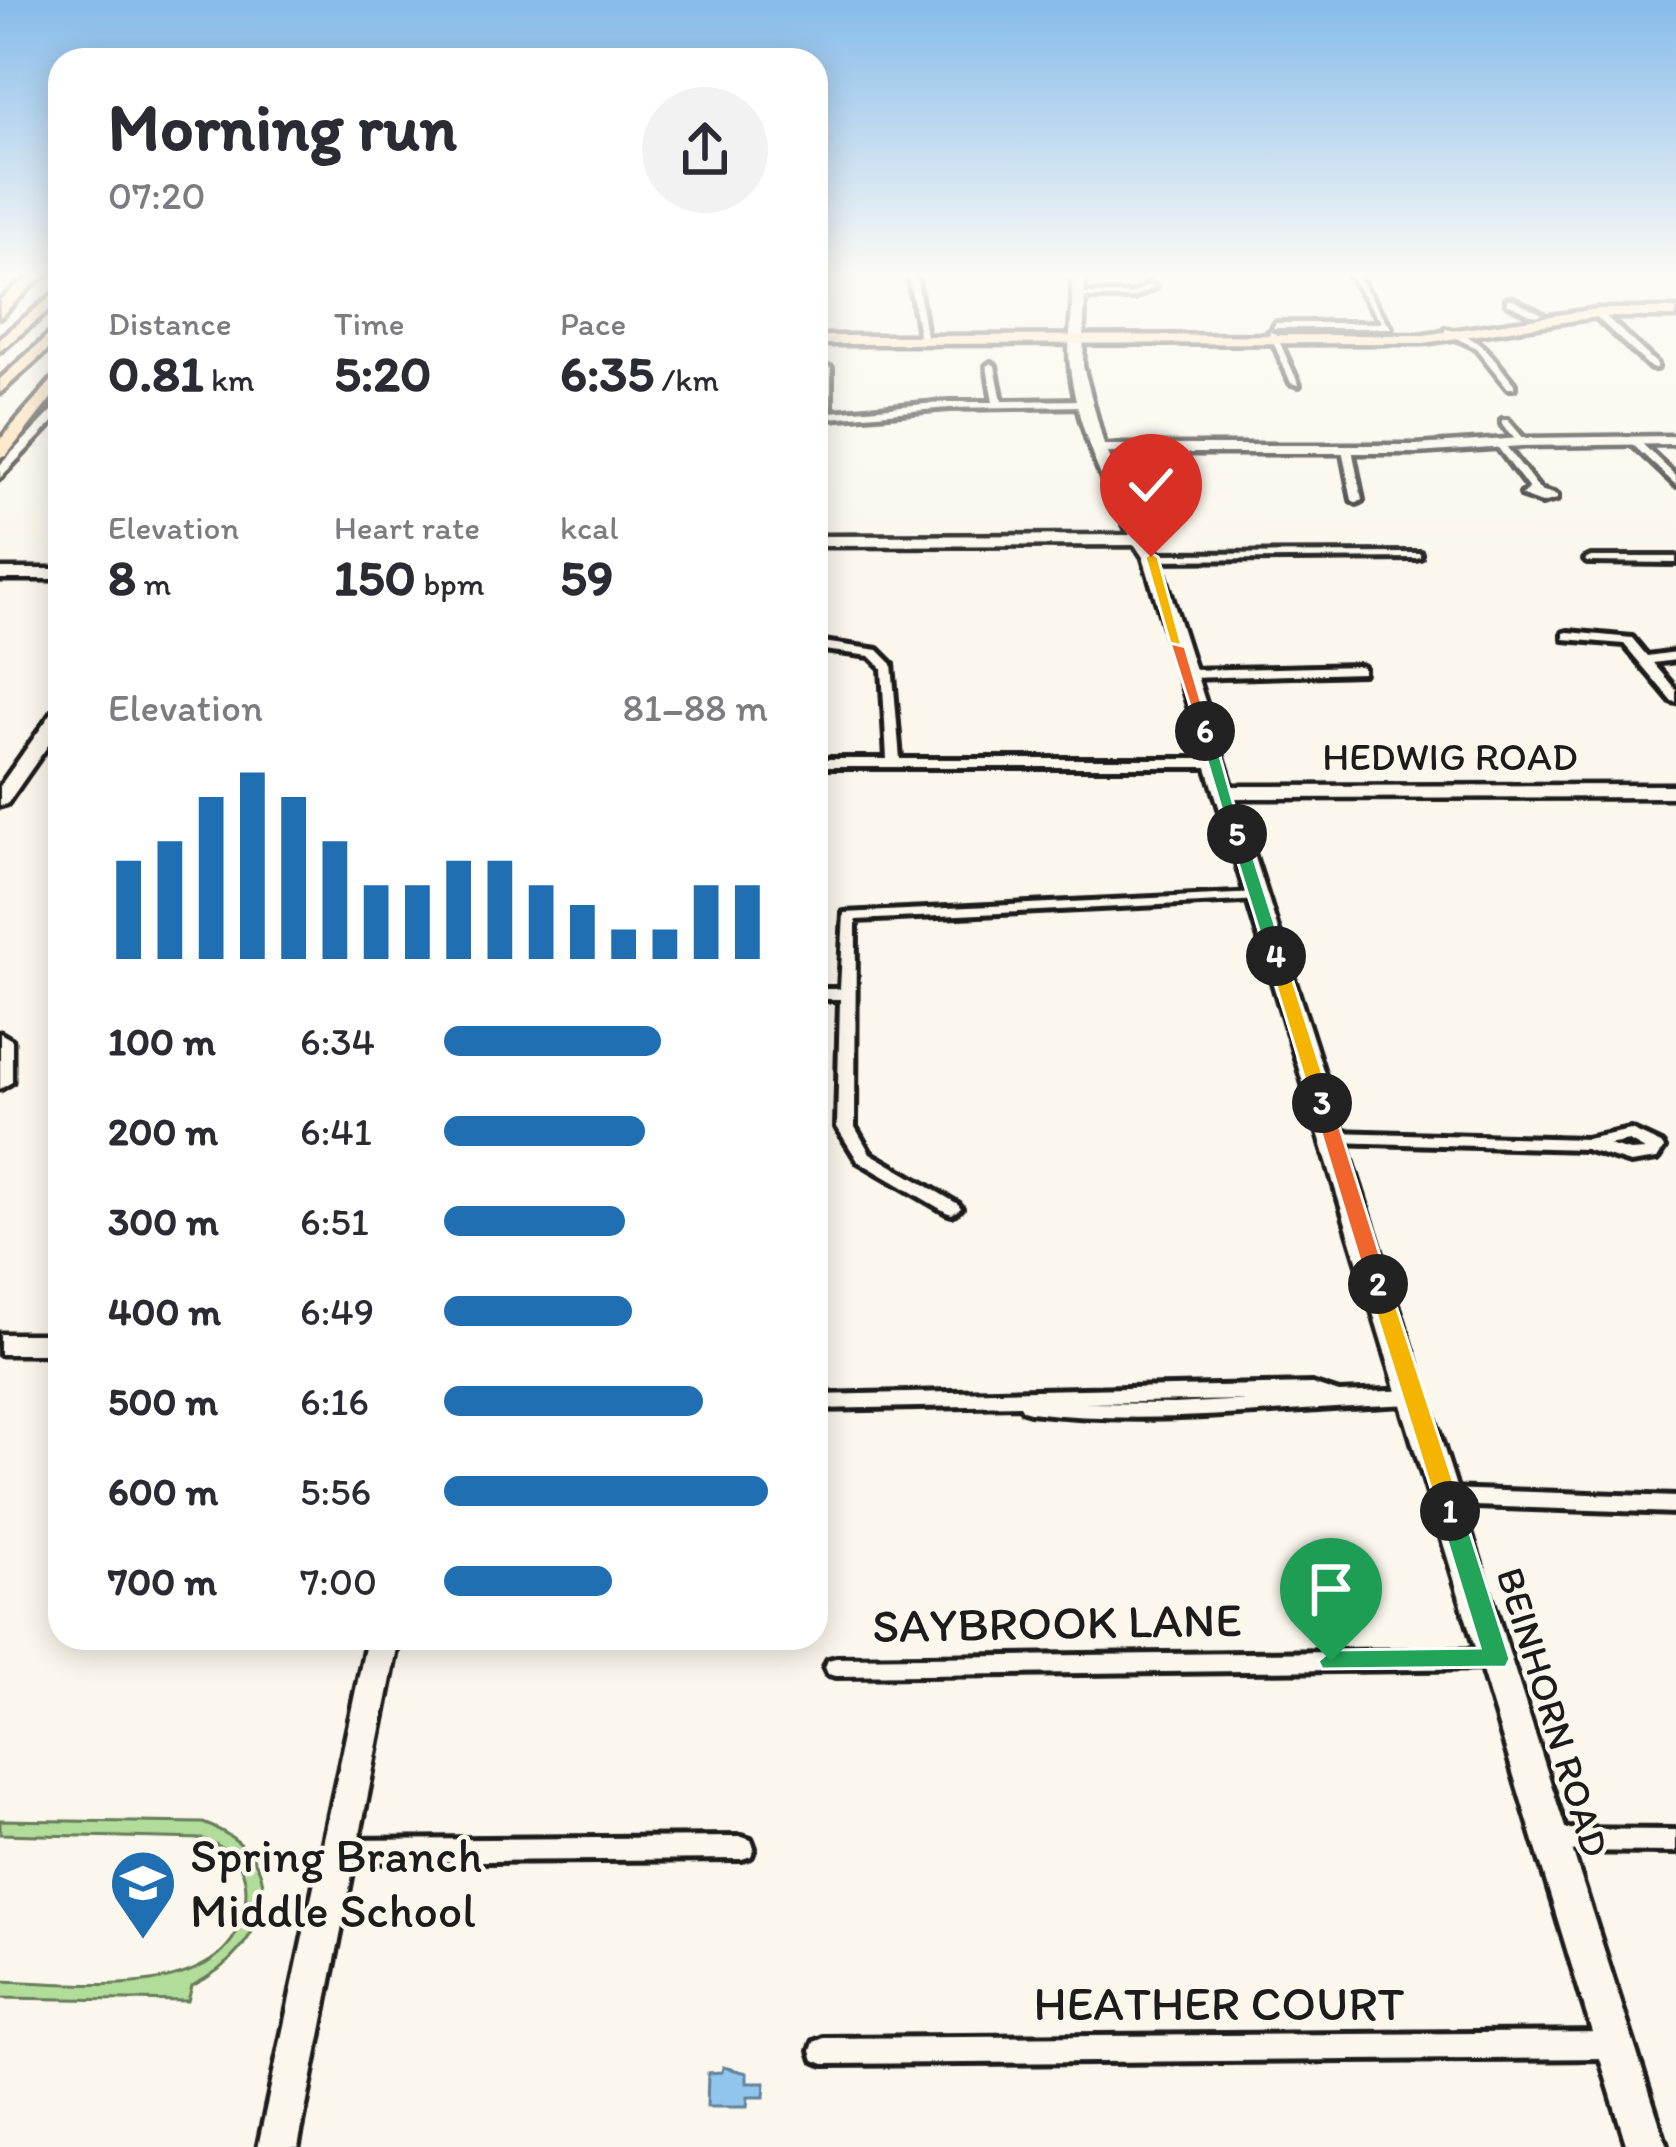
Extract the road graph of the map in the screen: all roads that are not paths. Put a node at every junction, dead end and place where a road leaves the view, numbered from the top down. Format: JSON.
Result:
{"nodes":[{"id":1,"x":44,"y":373,"type":"edge"},
{"id":2,"x":992,"y":373,"type":"edge"},
{"id":3,"x":1078,"y":373,"type":"edge"},
{"id":4,"x":1292,"y":373,"type":"edge"},
{"id":5,"x":1501,"y":373,"type":"edge"},
{"id":6,"x":1296,"y":383,"type":"dead end"},
{"id":7,"x":1511,"y":386,"type":"dead end"},
{"id":8,"x":48,"y":391,"type":"edge"},
{"id":9,"x":1087,"y":403,"type":"junction"},
{"id":10,"x":998,"y":404,"type":"junction"},
{"id":11,"x":828,"y":416,"type":"edge"},
{"id":12,"x":0,"y":419,"type":"edge"},
{"id":13,"x":48,"y":420,"type":"edge"},
{"id":14,"x":1504,"y":422,"type":"dead end"},
{"id":15,"x":1633,"y":440,"type":"junction"},
{"id":16,"x":1676,"y":440,"type":"edge"},
{"id":17,"x":1522,"y":442,"type":"junction"},
{"id":18,"x":1499,"y":443,"type":"junction"},
{"id":19,"x":1102,"y":449,"type":"junction"},
{"id":20,"x":1347,"y":449,"type":"junction"},
{"id":21,"x":0,"y":452,"type":"edge"},
{"id":22,"x":0,"y":474,"type":"edge"},
{"id":23,"x":1676,"y":482,"type":"edge"},
{"id":24,"x":1535,"y":490,"type":"dead end"},
{"id":25,"x":1357,"y":500,"type":"dead end"},
{"id":26,"x":828,"y":541,"type":"edge"},
{"id":27,"x":1144,"y":549,"type":"junction"},
{"id":28,"x":1416,"y":555,"type":"dead end"},
{"id":29,"x":1591,"y":560,"type":"dead end"},
{"id":30,"x":1676,"y":560,"type":"edge"},
{"id":31,"x":0,"y":574,"type":"edge"},
{"id":32,"x":48,"y":574,"type":"edge"},
{"id":33,"x":1568,"y":636,"type":"dead end"},
{"id":34,"x":828,"y":647,"type":"edge"},
{"id":35,"x":1676,"y":656,"type":"edge"},
{"id":36,"x":1648,"y":660,"type":"junction"},
{"id":37,"x":1359,"y":670,"type":"dead end"},
{"id":38,"x":1188,"y":674,"type":"junction"},
{"id":39,"x":1676,"y":698,"type":"edge"},
{"id":40,"x":48,"y":732,"type":"edge"},
{"id":41,"x":1215,"y":763,"type":"junction"},
{"id":42,"x":828,"y":764,"type":"edge"},
{"id":43,"x":894,"y":764,"type":"junction"},
{"id":44,"x":1676,"y":791,"type":"edge"},
{"id":45,"x":1224,"y":792,"type":"junction"},
{"id":46,"x":0,"y":800,"type":"edge"},
{"id":47,"x":1257,"y":897,"type":"junction"},
{"id":48,"x":828,"y":994,"type":"edge"},
{"id":49,"x":848,"y":994,"type":"junction"},
{"id":50,"x":0,"y":1040,"type":"edge"},
{"id":51,"x":0,"y":1082,"type":"edge"},
{"id":52,"x":1333,"y":1137,"type":"junction"},
{"id":53,"x":1586,"y":1144,"type":"dead end"},
{"id":54,"x":952,"y":1208,"type":"dead end"},
{"id":55,"x":0,"y":1344,"type":"edge"},
{"id":56,"x":48,"y":1344,"type":"edge"},
{"id":57,"x":1413,"y":1397,"type":"junction"},
{"id":58,"x":828,"y":1402,"type":"edge"},
{"id":59,"x":1446,"y":1497,"type":"junction"},
{"id":60,"x":1676,"y":1505,"type":"edge"},
{"id":61,"x":381,"y":1650,"type":"edge"},
{"id":62,"x":1496,"y":1659,"type":"junction"},
{"id":63,"x":836,"y":1667,"type":"dead end"},
{"id":64,"x":1551,"y":1840,"type":"junction"},
{"id":65,"x":1676,"y":1841,"type":"edge"},
{"id":66,"x":742,"y":1848,"type":"dead end"},
{"id":67,"x":340,"y":1851,"type":"junction"},
{"id":68,"x":1615,"y":2044,"type":"junction"},
{"id":69,"x":824,"y":2051,"type":"dead end"},
{"id":70,"x":278,"y":2147,"type":"edge"},
{"id":71,"x":1647,"y":2147,"type":"edge"}],
"edges":[{"from":1,"to":12,"type":"highway"},
{"from":2,"to":10,"type":"street"},
{"from":3,"to":9,"type":"street","name":"BEINHORN ROAD"},
{"from":4,"to":6,"type":"street"},
{"from":5,"to":7,"type":"street"},
{"from":8,"to":21,"type":"highway"},
{"from":9,"to":10,"type":"street"},
{"from":9,"to":19,"type":"street","name":"BEINHORN ROAD"},
{"from":10,"to":11,"type":"street"},
{"from":13,"to":22,"type":"street"},
{"from":14,"to":17,"type":"street"},
{"from":15,"to":16,"type":"street"},
{"from":15,"to":17,"type":"street"},
{"from":15,"to":23,"type":"street"},
{"from":17,"to":18,"type":"street"},
{"from":18,"to":20,"type":"street"},
{"from":18,"to":24,"type":"street"},
{"from":19,"to":20,"type":"street"},
{"from":19,"to":27,"type":"street","name":"BEINHORN ROAD"},
{"from":20,"to":25,"type":"street"},
{"from":26,"to":27,"type":"street"},
{"from":27,"to":28,"type":"street"},
{"from":27,"to":38,"type":"street","name":"BEINHORN ROAD"},
{"from":29,"to":30,"type":"street"},
{"from":31,"to":32,"type":"street"},
{"from":33,"to":36,"type":"street"},
{"from":34,"to":43,"type":"street"},
{"from":35,"to":36,"type":"street"},
{"from":36,"to":39,"type":"street"},
{"from":37,"to":38,"type":"street"},
{"from":38,"to":41,"type":"street","name":"BEINHORN ROAD"},
{"from":40,"to":46,"type":"street"},
{"from":41,"to":43,"type":"street"},
{"from":41,"to":45,"type":"street","name":"BEINHORN ROAD"},
{"from":42,"to":43,"type":"street"},
{"from":44,"to":45,"type":"street","name":"HEDWIG ROAD"},
{"from":45,"to":47,"type":"street","name":"BEINHORN ROAD"},
{"from":47,"to":49,"type":"street"},
{"from":47,"to":52,"type":"street","name":"BEINHORN ROAD"},
{"from":48,"to":49,"type":"street"},
{"from":49,"to":54,"type":"street"},
{"from":50,"to":51,"type":"street"},
{"from":52,"to":53,"type":"street"},
{"from":52,"to":57,"type":"street","name":"BEINHORN ROAD"},
{"from":55,"to":56,"type":"street"},
{"from":57,"to":58,"type":"street"},
{"from":57,"to":59,"type":"street","name":"BEINHORN ROAD"},
{"from":59,"to":60,"type":"street"},
{"from":59,"to":62,"type":"street","name":"BEINHORN ROAD"},
{"from":61,"to":67,"type":"street"},
{"from":62,"to":63,"type":"street","name":"SAYBROOK LANE"},
{"from":62,"to":64,"type":"street","name":"BEINHORN ROAD"},
{"from":64,"to":65,"type":"street"},
{"from":64,"to":68,"type":"street","name":"BEINHORN ROAD"},
{"from":66,"to":67,"type":"street"},
{"from":67,"to":70,"type":"street"},
{"from":68,"to":69,"type":"street","name":"HEATHER COURT"},
{"from":68,"to":71,"type":"street","name":"BEINHORN ROAD"}]}
